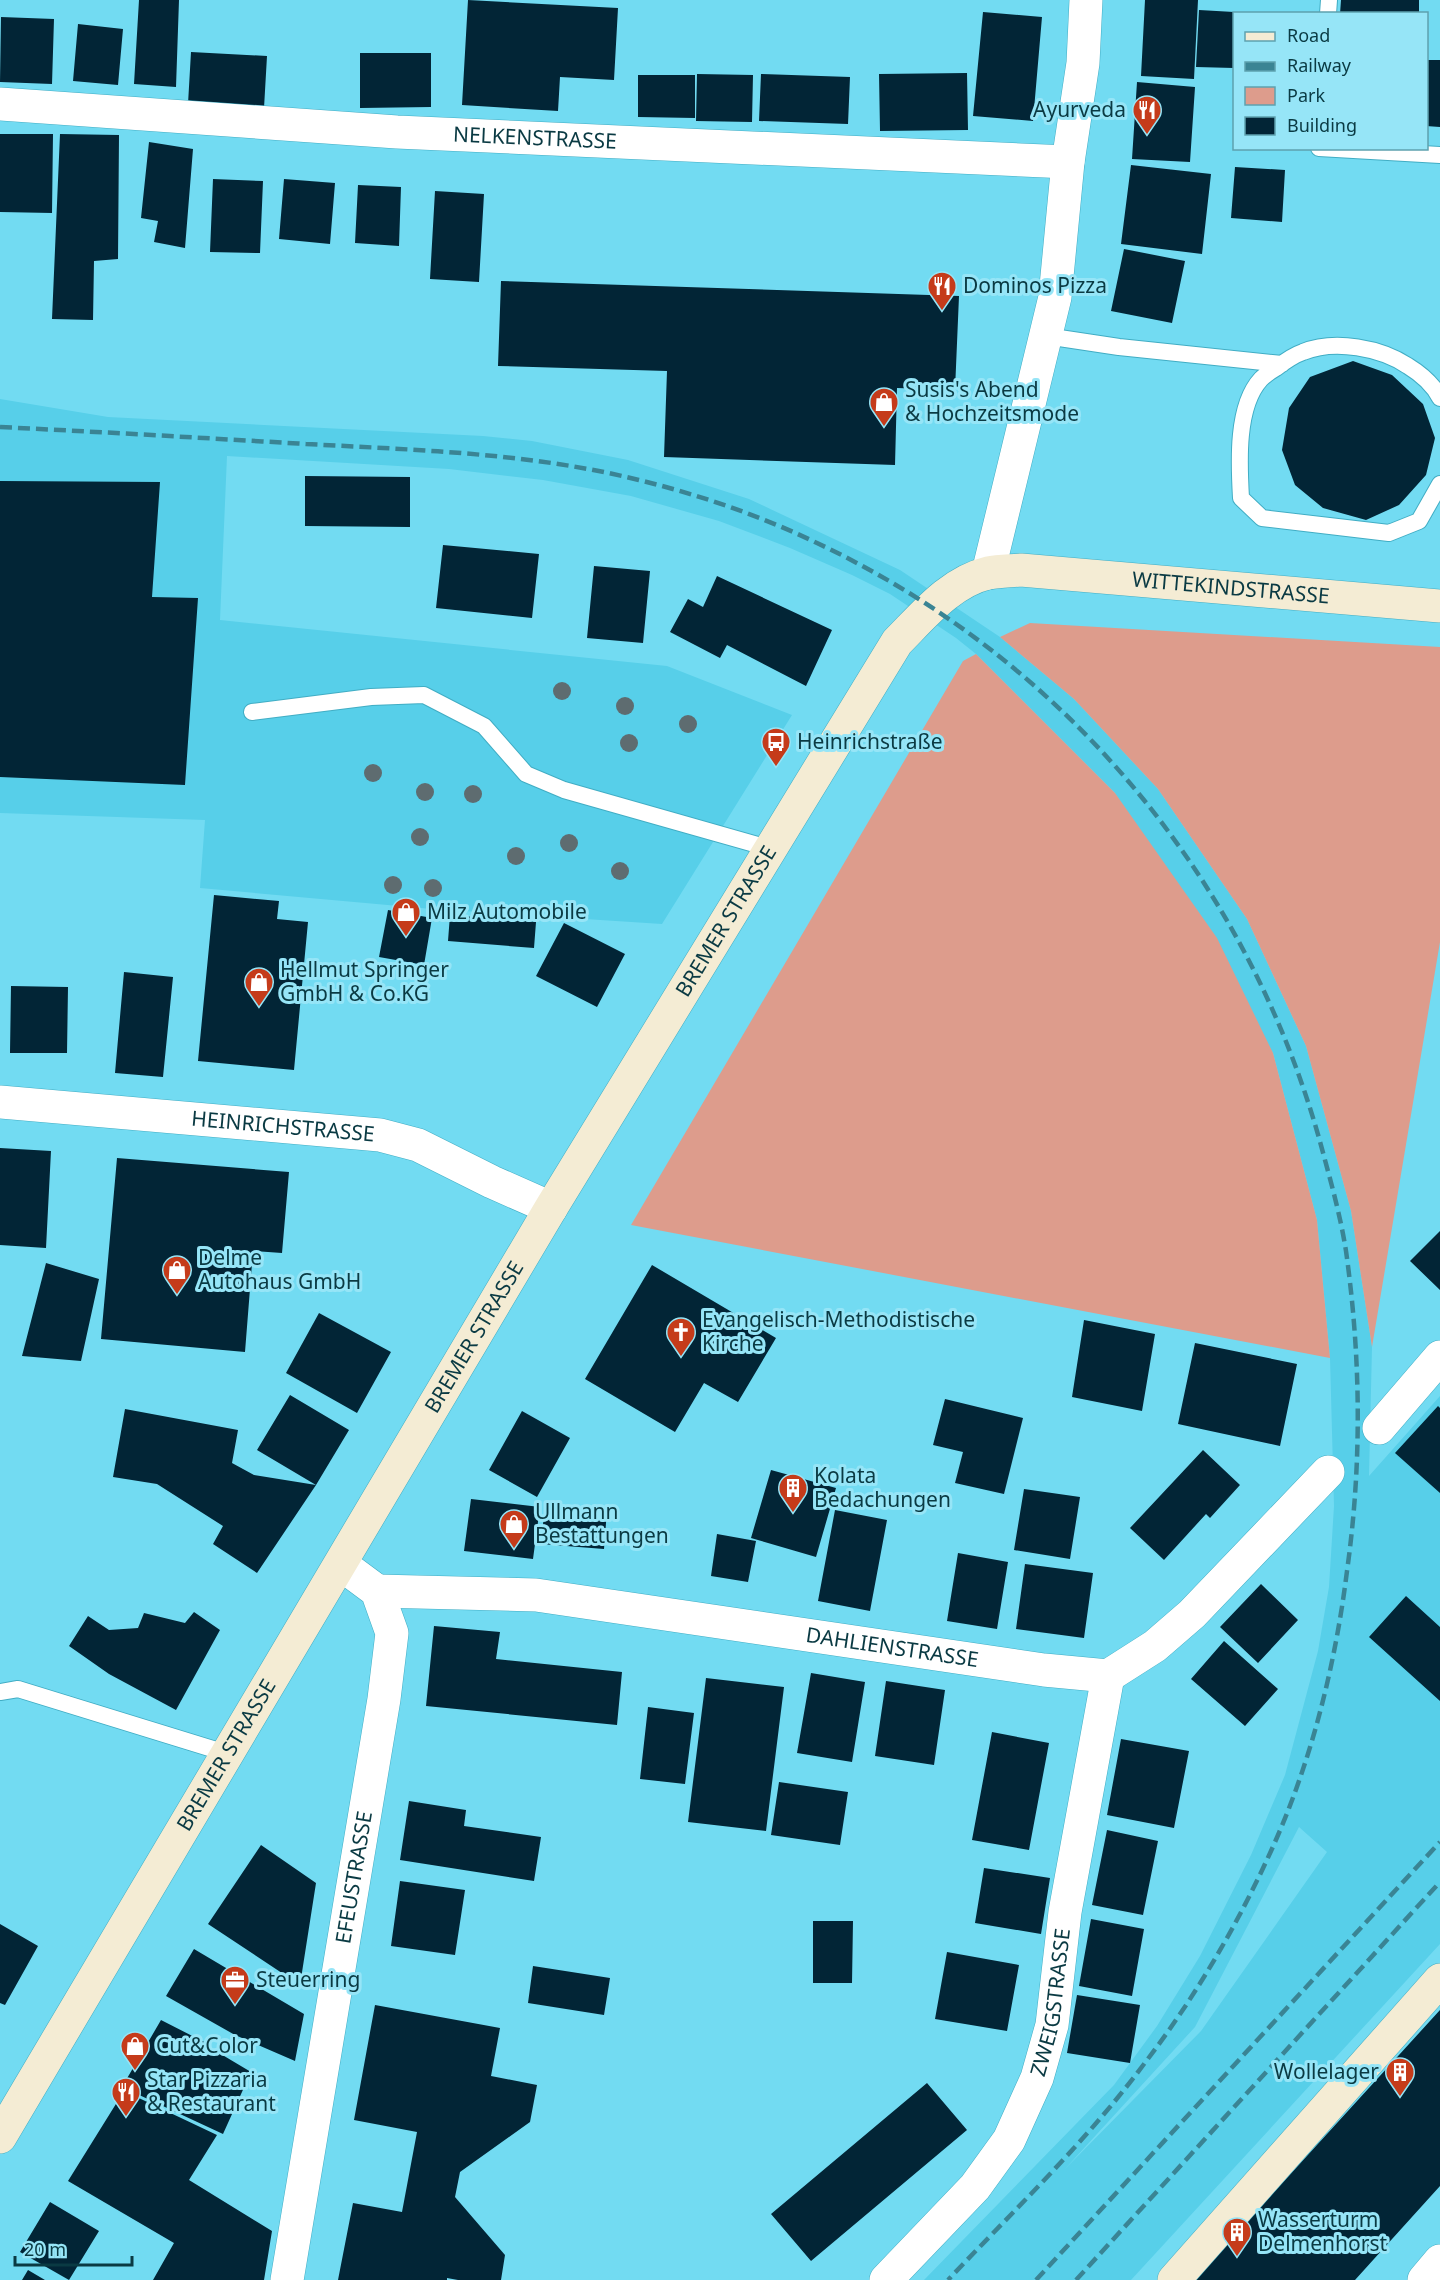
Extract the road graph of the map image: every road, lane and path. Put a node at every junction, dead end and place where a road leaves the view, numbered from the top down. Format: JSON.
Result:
{"nodes":[{"id":1,"x":1086,"y":0,"type":"edge"},
{"id":2,"x":0,"y":104,"type":"edge"},
{"id":3,"x":1354,"y":150,"type":"edge"},
{"id":4,"x":1440,"y":155,"type":"edge"},
{"id":5,"x":1068,"y":162,"type":"junction"},
{"id":6,"x":1046,"y":336,"type":"junction"},
{"id":7,"x":1282,"y":364,"type":"junction"},
{"id":8,"x":1440,"y":398,"type":"edge"},
{"id":9,"x":1440,"y":484,"type":"edge"},
{"id":10,"x":1021,"y":570,"type":"joint"},
{"id":11,"x":988,"y":573,"type":"junction"},
{"id":12,"x":1440,"y":606,"type":"edge"},
{"id":13,"x":252,"y":712,"type":"dead end"},
{"id":14,"x":772,"y":849,"type":"junction"},
{"id":15,"x":0,"y":1102,"type":"edge"},
{"id":16,"x":551,"y":1208,"type":"junction"},
{"id":17,"x":1440,"y":1357,"type":"edge"},
{"id":18,"x":1379,"y":1428,"type":"dead end"},
{"id":19,"x":1328,"y":1472,"type":"dead end"},
{"id":20,"x":342,"y":1565,"type":"junction"},
{"id":21,"x":377,"y":1591,"type":"junction"},
{"id":22,"x":1108,"y":1676,"type":"junction"},
{"id":23,"x":0,"y":1692,"type":"edge"},
{"id":24,"x":229,"y":1754,"type":"junction"},
{"id":25,"x":1440,"y":1980,"type":"edge"},
{"id":26,"x":0,"y":2137,"type":"edge"},
{"id":27,"x":1440,"y":2261,"type":"edge"},
{"id":28,"x":287,"y":2280,"type":"edge"},
{"id":29,"x":886,"y":2280,"type":"edge"},
{"id":30,"x":1174,"y":2280,"type":"edge"},
{"id":31,"x":1424,"y":2280,"type":"edge"}],
"edges":[{"from":1,"to":5,"type":"street"},
{"from":2,"to":5,"type":"street","name":"NELKENSTRASSE"},
{"from":3,"to":4,"type":"lane"},
{"from":5,"to":6,"type":"street"},
{"from":6,"to":7,"type":"lane"},
{"from":6,"to":11,"type":"street"},
{"from":7,"to":8,"type":"lane"},
{"from":7,"to":9,"type":"lane"},
{"from":10,"to":11,"type":"main road","name":"BREMER STRASSE"},
{"from":10,"to":12,"type":"main road","name":"WITTEKINDSTRASSE"},
{"from":11,"to":14,"type":"main road","name":"BREMER STRASSE"},
{"from":13,"to":14,"type":"lane"},
{"from":14,"to":16,"type":"main road","name":"BREMER STRASSE"},
{"from":15,"to":16,"type":"street","name":"HEINRICHSTRASSE"},
{"from":16,"to":20,"type":"main road","name":"BREMER STRASSE"},
{"from":17,"to":18,"type":"street"},
{"from":19,"to":22,"type":"street"},
{"from":20,"to":21,"type":"street"},
{"from":20,"to":24,"type":"main road","name":"BREMER STRASSE"},
{"from":21,"to":22,"type":"street","name":"DAHLIENSTRASSE"},
{"from":21,"to":28,"type":"street","name":"EFEUSTRASSE"},
{"from":22,"to":29,"type":"street","name":"ZWEIGSTRASSE"},
{"from":23,"to":24,"type":"lane"},
{"from":24,"to":26,"type":"main road","name":"BREMER STRASSE"},
{"from":25,"to":30,"type":"main road"},
{"from":27,"to":31,"type":"street"}]}
